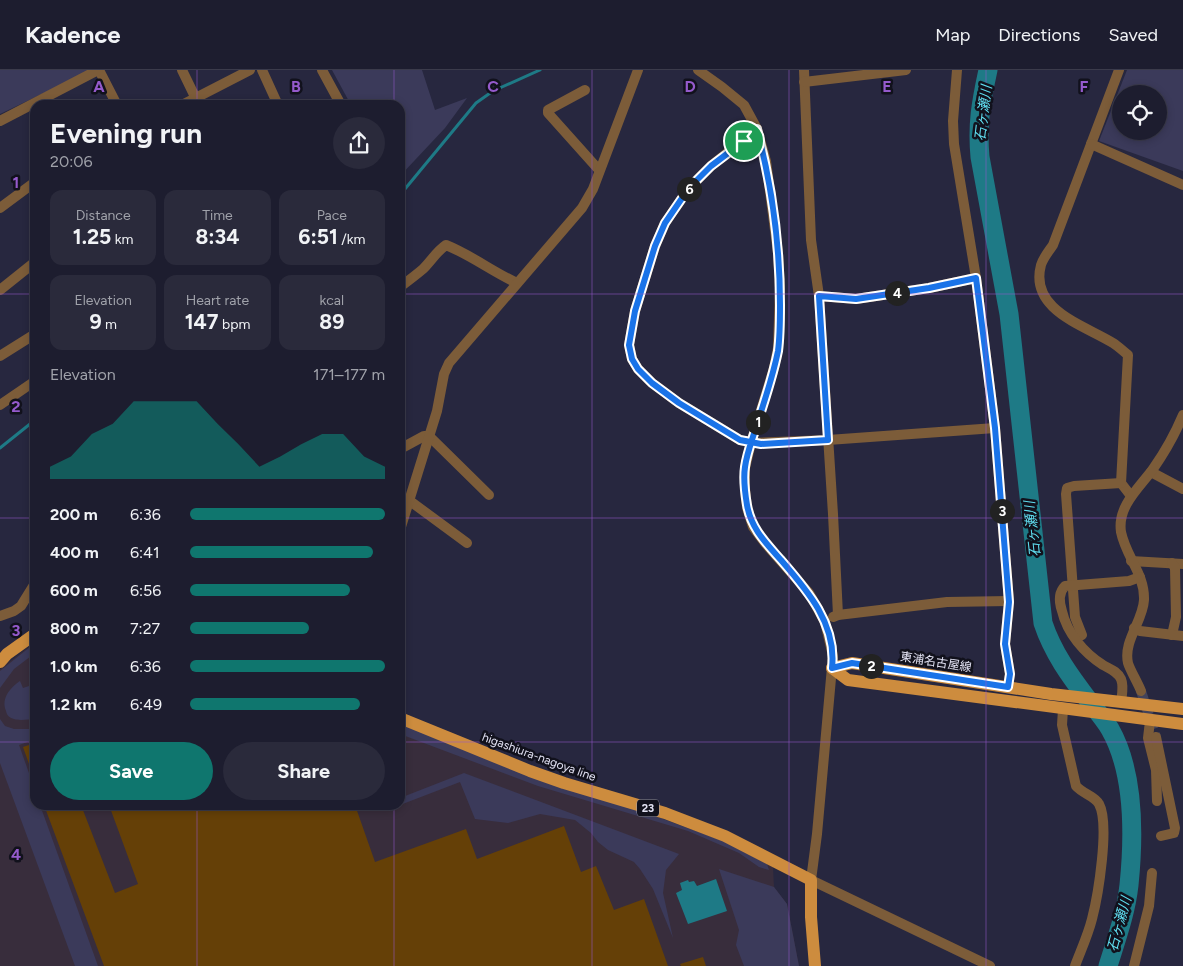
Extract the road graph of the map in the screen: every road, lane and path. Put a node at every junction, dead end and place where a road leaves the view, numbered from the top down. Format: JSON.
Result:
{"nodes":[{"id":1,"x":98,"y":70,"type":"edge"},
{"id":2,"x":182,"y":70,"type":"edge"},
{"id":3,"x":250,"y":70,"type":"edge"},
{"id":4,"x":262,"y":70,"type":"edge"},
{"id":5,"x":322,"y":70,"type":"edge"},
{"id":6,"x":638,"y":70,"type":"edge"},
{"id":7,"x":698,"y":70,"type":"edge"},
{"id":8,"x":804,"y":70,"type":"edge"},
{"id":9,"x":906,"y":70,"type":"edge"},
{"id":10,"x":957,"y":70,"type":"edge"},
{"id":11,"x":1119,"y":70,"type":"edge"},
{"id":12,"x":804,"y":82,"type":"junction"},
{"id":13,"x":585,"y":90,"type":"dead end"},
{"id":14,"x":40,"y":100,"type":"edge"},
{"id":15,"x":114,"y":100,"type":"edge"},
{"id":16,"x":196,"y":100,"type":"edge"},
{"id":17,"x":200,"y":100,"type":"edge"},
{"id":18,"x":276,"y":100,"type":"edge"},
{"id":19,"x":338,"y":100,"type":"edge"},
{"id":20,"x":30,"y":105,"type":"edge"},
{"id":21,"x":0,"y":121,"type":"edge"},
{"id":22,"x":757,"y":129,"type":"junction"},
{"id":23,"x":1090,"y":144,"type":"junction"},
{"id":24,"x":600,"y":170,"type":"junction"},
{"id":25,"x":1183,"y":185,"type":"edge"},
{"id":26,"x":30,"y":186,"type":"edge"},
{"id":27,"x":0,"y":208,"type":"edge"},
{"id":28,"x":30,"y":266,"type":"edge"},
{"id":29,"x":976,"y":278,"type":"junction"},
{"id":30,"x":517,"y":283,"type":"junction"},
{"id":31,"x":405,"y":284,"type":"edge"},
{"id":32,"x":0,"y":290,"type":"edge"},
{"id":33,"x":819,"y":296,"type":"junction"},
{"id":34,"x":30,"y":337,"type":"edge"},
{"id":35,"x":0,"y":356,"type":"edge"},
{"id":36,"x":30,"y":384,"type":"edge"},
{"id":37,"x":0,"y":405,"type":"edge"},
{"id":38,"x":1183,"y":415,"type":"edge"},
{"id":39,"x":995,"y":428,"type":"junction"},
{"id":40,"x":429,"y":436,"type":"junction"},
{"id":41,"x":828,"y":440,"type":"junction"},
{"id":42,"x":751,"y":443,"type":"junction"},
{"id":43,"x":405,"y":446,"type":"edge"},
{"id":44,"x":1151,"y":472,"type":"junction"},
{"id":45,"x":1121,"y":483,"type":"junction"},
{"id":46,"x":1183,"y":488,"type":"edge"},
{"id":47,"x":489,"y":495,"type":"dead end"},
{"id":48,"x":1131,"y":496,"type":"junction"},
{"id":49,"x":410,"y":501,"type":"junction"},
{"id":50,"x":405,"y":516,"type":"edge"},
{"id":51,"x":467,"y":542,"type":"dead end"},
{"id":52,"x":1131,"y":561,"type":"junction"},
{"id":53,"x":1172,"y":563,"type":"junction"},
{"id":54,"x":1183,"y":564,"type":"edge"},
{"id":55,"x":1140,"y":577,"type":"junction"},
{"id":56,"x":1073,"y":586,"type":"junction"},
{"id":57,"x":30,"y":591,"type":"edge"},
{"id":58,"x":1009,"y":602,"type":"junction"},
{"id":59,"x":838,"y":615,"type":"junction"},
{"id":60,"x":0,"y":616,"type":"edge"},
{"id":61,"x":825,"y":622,"type":"junction"},
{"id":62,"x":1134,"y":628,"type":"junction"},
{"id":63,"x":1082,"y":635,"type":"dead end"},
{"id":64,"x":1172,"y":636,"type":"junction"},
{"id":65,"x":1183,"y":636,"type":"edge"},
{"id":66,"x":30,"y":638,"type":"edge"},
{"id":67,"x":0,"y":662,"type":"edge"},
{"id":68,"x":832,"y":668,"type":"junction"},
{"id":69,"x":1008,"y":687,"type":"junction"},
{"id":70,"x":1141,"y":690,"type":"tunnel mouth"},
{"id":71,"x":1117,"y":701,"type":"junction"},
{"id":72,"x":1066,"y":709,"type":"junction"},
{"id":73,"x":1183,"y":709,"type":"edge"},
{"id":74,"x":405,"y":720,"type":"edge"},
{"id":75,"x":1150,"y":721,"type":"junction"},
{"id":76,"x":1183,"y":724,"type":"edge"},
{"id":77,"x":1156,"y":736,"type":"tunnel mouth"},
{"id":78,"x":1157,"y":801,"type":"dead end"},
{"id":79,"x":1178,"y":835,"type":"edge"},
{"id":80,"x":1161,"y":836,"type":"dead end"},
{"id":81,"x":1152,"y":873,"type":"dead end"},
{"id":82,"x":811,"y":880,"type":"junction"},
{"id":83,"x":815,"y":966,"type":"edge"},
{"id":84,"x":990,"y":966,"type":"edge"},
{"id":85,"x":1075,"y":966,"type":"edge"},
{"id":86,"x":1134,"y":966,"type":"edge"}],
"edges":[{"from":1,"to":14,"type":"street"},
{"from":1,"to":15,"type":"street"},
{"from":2,"to":16,"type":"street"},
{"from":3,"to":17,"type":"street"},
{"from":4,"to":18,"type":"street"},
{"from":5,"to":19,"type":"street"},
{"from":6,"to":24,"type":"street"},
{"from":7,"to":22,"type":"street"},
{"from":8,"to":12,"type":"street"},
{"from":9,"to":12,"type":"street"},
{"from":10,"to":29,"type":"street"},
{"from":11,"to":23,"type":"street"},
{"from":12,"to":33,"type":"street"},
{"from":13,"to":24,"type":"street"},
{"from":20,"to":21,"type":"street"},
{"from":22,"to":42,"type":"street"},
{"from":22,"to":42,"type":"street"},
{"from":23,"to":25,"type":"street"},
{"from":23,"to":45,"type":"street"},
{"from":24,"to":30,"type":"street"},
{"from":26,"to":27,"type":"street"},
{"from":28,"to":32,"type":"street"},
{"from":29,"to":33,"type":"street"},
{"from":29,"to":39,"type":"street"},
{"from":30,"to":31,"type":"street"},
{"from":30,"to":40,"type":"street"},
{"from":33,"to":41,"type":"street"},
{"from":34,"to":35,"type":"street"},
{"from":36,"to":37,"type":"street"},
{"from":38,"to":44,"type":"street"},
{"from":39,"to":41,"type":"street"},
{"from":39,"to":58,"type":"street"},
{"from":40,"to":43,"type":"street"},
{"from":40,"to":47,"type":"street"},
{"from":40,"to":49,"type":"street"},
{"from":41,"to":42,"type":"street"},
{"from":41,"to":59,"type":"street"},
{"from":42,"to":61,"type":"street"},
{"from":44,"to":46,"type":"street"},
{"from":44,"to":48,"type":"street"},
{"from":45,"to":48,"type":"street"},
{"from":45,"to":56,"type":"street"},
{"from":48,"to":52,"type":"street"},
{"from":49,"to":50,"type":"street"},
{"from":49,"to":51,"type":"street"},
{"from":52,"to":53,"type":"street"},
{"from":52,"to":55,"type":"street"},
{"from":53,"to":54,"type":"street"},
{"from":53,"to":64,"type":"street"},
{"from":55,"to":56,"type":"street"},
{"from":55,"to":62,"type":"street"},
{"from":56,"to":63,"type":"street"},
{"from":56,"to":71,"type":"street"},
{"from":57,"to":60,"type":"street"},
{"from":58,"to":59,"type":"street"},
{"from":58,"to":69,"type":"street"},
{"from":59,"to":61,"type":"street"},
{"from":61,"to":68,"type":"street"},
{"from":62,"to":64,"type":"street"},
{"from":62,"to":70,"type":"street"},
{"from":64,"to":65,"type":"street"},
{"from":66,"to":67,"type":"main road"},
{"from":68,"to":69,"type":"main road","name":"東浦名古屋線"},
{"from":68,"to":72,"type":"main road"},
{"from":68,"to":82,"type":"street"},
{"from":69,"to":71,"type":"main road","name":"東浦名古屋線"},
{"from":71,"to":73,"type":"main road","name":"東浦名古屋線"},
{"from":72,"to":75,"type":"main road"},
{"from":72,"to":85,"type":"street"},
{"from":74,"to":82,"type":"main road","name":"higashiura-nagoya line","number":"23"},
{"from":75,"to":76,"type":"main road"},
{"from":75,"to":78,"type":"street"},
{"from":77,"to":79,"type":"street"},
{"from":79,"to":80,"type":"street"},
{"from":81,"to":86,"type":"street"},
{"from":82,"to":83,"type":"main road"},
{"from":82,"to":84,"type":"street"}]}
